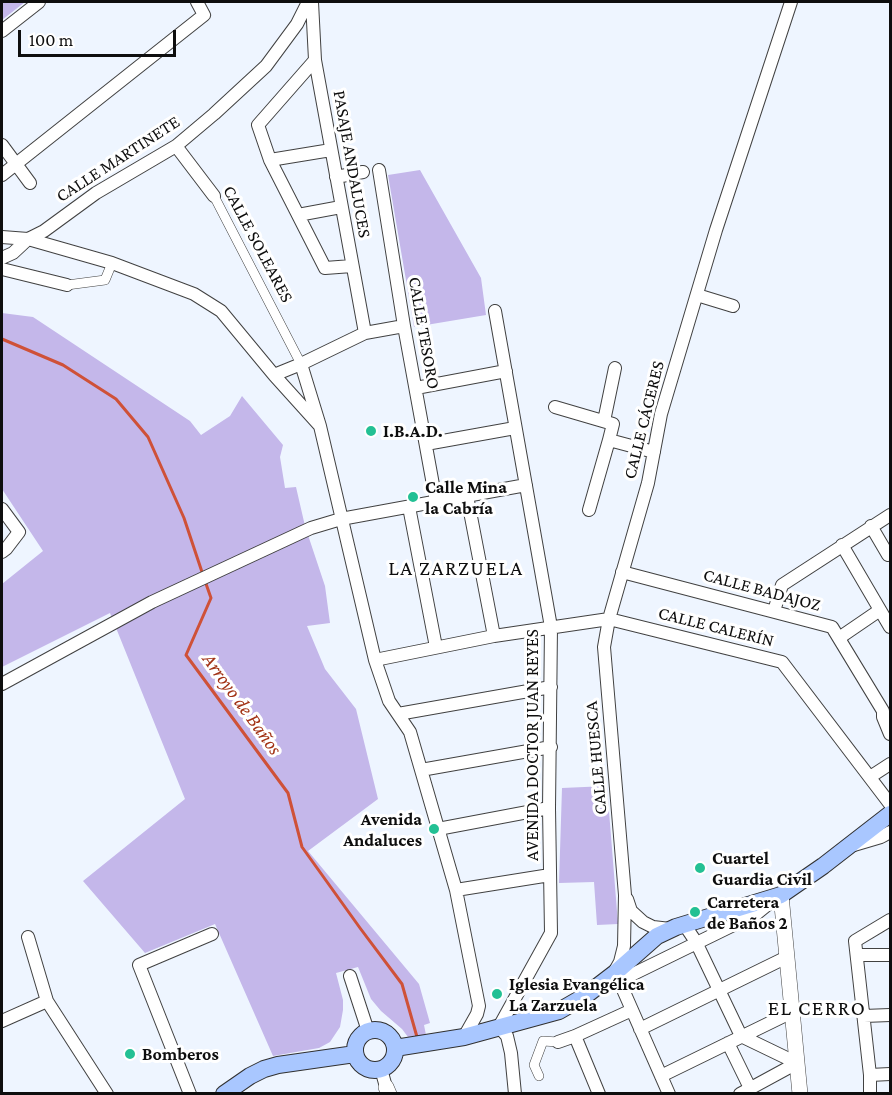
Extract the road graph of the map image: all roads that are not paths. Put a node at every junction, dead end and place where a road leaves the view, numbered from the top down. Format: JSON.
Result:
{"nodes":[{"id":1,"x":39,"y":2,"type":"edge"},
{"id":2,"x":197,"y":2,"type":"edge"},
{"id":3,"x":310,"y":2,"type":"edge"},
{"id":4,"x":791,"y":2,"type":"edge"},
{"id":5,"x":2,"y":31,"type":"edge"},
{"id":6,"x":315,"y":60,"type":"junction"},
{"id":7,"x":2,"y":145,"type":"edge"},
{"id":8,"x":176,"y":146,"type":"junction"},
{"id":9,"x":331,"y":150,"type":"junction"},
{"id":10,"x":270,"y":160,"type":"junction"},
{"id":11,"x":15,"y":163,"type":"junction"},
{"id":12,"x":379,"y":170,"type":"dead end"},
{"id":13,"x":363,"y":172,"type":"dead end"},
{"id":14,"x":2,"y":175,"type":"edge"},
{"id":15,"x":336,"y":177,"type":"junction"},
{"id":16,"x":30,"y":183,"type":"dead end"},
{"id":17,"x":214,"y":196,"type":"joint"},
{"id":18,"x":341,"y":207,"type":"junction"},
{"id":19,"x":298,"y":215,"type":"junction"},
{"id":20,"x":2,"y":237,"type":"edge"},
{"id":21,"x":28,"y":239,"type":"junction"},
{"id":22,"x":2,"y":258,"type":"edge"},
{"id":23,"x":112,"y":263,"type":"junction"},
{"id":24,"x":352,"y":267,"type":"junction"},
{"id":25,"x":2,"y":269,"type":"edge"},
{"id":26,"x":67,"y":285,"type":"joint"},
{"id":27,"x":697,"y":295,"type":"junction"},
{"id":28,"x":733,"y":306,"type":"dead end"},
{"id":29,"x":495,"y":311,"type":"dead end"},
{"id":30,"x":404,"y":326,"type":"junction"},
{"id":31,"x":365,"y":333,"type":"junction"},
{"id":32,"x":301,"y":364,"type":"junction"},
{"id":33,"x":615,"y":368,"type":"dead end"},
{"id":34,"x":506,"y":371,"type":"junction"},
{"id":35,"x":274,"y":375,"type":"junction"},
{"id":36,"x":416,"y":388,"type":"junction"},
{"id":37,"x":555,"y":407,"type":"dead end"},
{"id":38,"x":604,"y":421,"type":"junction"},
{"id":39,"x":320,"y":426,"type":"junction"},
{"id":40,"x":515,"y":428,"type":"junction"},
{"id":41,"x":609,"y":440,"type":"junction"},
{"id":42,"x":426,"y":444,"type":"junction"},
{"id":43,"x":654,"y":452,"type":"junction"},
{"id":44,"x":526,"y":485,"type":"junction"},
{"id":45,"x":467,"y":496,"type":"junction"},
{"id":46,"x":436,"y":501,"type":"junction"},
{"id":47,"x":409,"y":507,"type":"junction"},
{"id":48,"x":2,"y":509,"type":"edge"},
{"id":49,"x":589,"y":510,"type":"dead end"},
{"id":50,"x":891,"y":515,"type":"edge"},
{"id":51,"x":342,"y":519,"type":"junction"},
{"id":52,"x":872,"y":526,"type":"junction"},
{"id":53,"x":842,"y":546,"type":"junction"},
{"id":54,"x":2,"y":552,"type":"edge"},
{"id":55,"x":891,"y":554,"type":"edge"},
{"id":56,"x":622,"y":572,"type":"junction"},
{"id":57,"x":880,"y":610,"type":"junction"},
{"id":58,"x":774,"y":611,"type":"junction"},
{"id":59,"x":609,"y":619,"type":"junction"},
{"id":60,"x":551,"y":627,"type":"junction"},
{"id":61,"x":891,"y":627,"type":"edge"},
{"id":62,"x":494,"y":636,"type":"junction"},
{"id":63,"x":839,"y":639,"type":"junction"},
{"id":64,"x":436,"y":647,"type":"junction"},
{"id":65,"x":375,"y":660,"type":"junction"},
{"id":66,"x":2,"y":684,"type":"edge"},
{"id":67,"x":551,"y":687,"type":"junction"},
{"id":68,"x":887,"y":709,"type":"edge"},
{"id":69,"x":398,"y":714,"type":"junction"},
{"id":70,"x":891,"y":734,"type":"edge"},
{"id":71,"x":551,"y":747,"type":"junction"},
{"id":72,"x":891,"y":764,"type":"edge"},
{"id":73,"x":421,"y":770,"type":"junction"},
{"id":74,"x":870,"y":777,"type":"junction"},
{"id":75,"x":891,"y":804,"type":"edge"},
{"id":76,"x":549,"y":808,"type":"junction"},
{"id":77,"x":891,"y":814,"type":"edge"},
{"id":78,"x":438,"y":829,"type":"junction"},
{"id":79,"x":891,"y":832,"type":"edge"},
{"id":80,"x":848,"y":848,"type":"junction"},
{"id":81,"x":550,"y":874,"type":"junction"},
{"id":82,"x":456,"y":890,"type":"junction"},
{"id":83,"x":625,"y":895,"type":"junction"},
{"id":84,"x":781,"y":895,"type":"junction"},
{"id":85,"x":624,"y":912,"type":"junction"},
{"id":86,"x":891,"y":920,"type":"edge"},
{"id":87,"x":645,"y":923,"type":"junction"},
{"id":88,"x":677,"y":927,"type":"junction"},
{"id":89,"x":212,"y":934,"type":"dead end"},
{"id":90,"x":28,"y":938,"type":"dead end"},
{"id":91,"x":696,"y":942,"type":"junction"},
{"id":92,"x":647,"y":944,"type":"junction"},
{"id":93,"x":857,"y":955,"type":"junction"},
{"id":94,"x":891,"y":955,"type":"edge"},
{"id":95,"x":787,"y":957,"type":"junction"},
{"id":96,"x":350,"y":976,"type":"dead end"},
{"id":97,"x":616,"y":981,"type":"junction"},
{"id":98,"x":719,"y":990,"type":"junction"},
{"id":99,"x":47,"y":1001,"type":"junction"},
{"id":100,"x":632,"y":1010,"type":"junction"},
{"id":101,"x":792,"y":1012,"type":"junction"},
{"id":102,"x":891,"y":1015,"type":"edge"},
{"id":103,"x":864,"y":1016,"type":"junction"},
{"id":104,"x":2,"y":1021,"type":"edge"},
{"id":105,"x":498,"y":1027,"type":"junction"},
{"id":106,"x":640,"y":1029,"type":"junction"},
{"id":107,"x":368,"y":1030,"type":"junction"},
{"id":108,"x":575,"y":1036,"type":"junction"},
{"id":109,"x":741,"y":1036,"type":"junction"},
{"id":110,"x":464,"y":1037,"type":"junction"},
{"id":111,"x":558,"y":1042,"type":"joint"},
{"id":112,"x":728,"y":1043,"type":"junction"},
{"id":113,"x":395,"y":1048,"type":"junction"},
{"id":114,"x":355,"y":1054,"type":"junction"},
{"id":115,"x":797,"y":1063,"type":"junction"},
{"id":116,"x":381,"y":1069,"type":"junction"},
{"id":117,"x":891,"y":1074,"type":"edge"},
{"id":118,"x":870,"y":1075,"type":"junction"},
{"id":119,"x":538,"y":1076,"type":"dead end"},
{"id":120,"x":661,"y":1076,"type":"junction"},
{"id":121,"x":387,"y":1090,"type":"edge"},
{"id":122,"x":745,"y":1091,"type":"edge"},
{"id":123,"x":107,"y":1094,"type":"edge"},
{"id":124,"x":190,"y":1094,"type":"edge"},
{"id":125,"x":224,"y":1094,"type":"edge"},
{"id":126,"x":514,"y":1094,"type":"edge"},
{"id":127,"x":599,"y":1094,"type":"edge"},
{"id":128,"x":669,"y":1094,"type":"edge"},
{"id":129,"x":800,"y":1094,"type":"edge"},
{"id":130,"x":870,"y":1094,"type":"edge"}],
"edges":[{"from":1,"to":5,"type":"street"},
{"from":2,"to":11,"type":"street"},
{"from":3,"to":6,"type":"street","name":"PASAJE ANDALUCES"},
{"from":3,"to":8,"type":"street","name":"CALLE MARTINETE"},
{"from":4,"to":27,"type":"street","name":"CALLE CÁCERES"},
{"from":6,"to":9,"type":"street","name":"PASAJE ANDALUCES"},
{"from":6,"to":10,"type":"street"},
{"from":7,"to":11,"type":"street"},
{"from":8,"to":17,"type":"street","name":"CALLE SOLEARES"},
{"from":8,"to":21,"type":"street","name":"CALLE MARTINETE"},
{"from":9,"to":10,"type":"street"},
{"from":9,"to":15,"type":"street","name":"PASAJE ANDALUCES"},
{"from":10,"to":19,"type":"street"},
{"from":11,"to":14,"type":"street"},
{"from":11,"to":16,"type":"street"},
{"from":12,"to":30,"type":"street","name":"CALLE TESORO"},
{"from":13,"to":15,"type":"street"},
{"from":15,"to":18,"type":"street","name":"PASAJE ANDALUCES"},
{"from":17,"to":32,"type":"street","name":"CALLE SOLEARES"},
{"from":18,"to":19,"type":"street"},
{"from":18,"to":24,"type":"street","name":"PASAJE ANDALUCES"},
{"from":19,"to":24,"type":"street"},
{"from":20,"to":21,"type":"street"},
{"from":21,"to":22,"type":"street","name":"CALLE MARTINETE"},
{"from":21,"to":23,"type":"street"},
{"from":23,"to":26,"type":"street"},
{"from":23,"to":35,"type":"street"},
{"from":24,"to":31,"type":"street","name":"PASAJE ANDALUCES"},
{"from":25,"to":26,"type":"street"},
{"from":27,"to":28,"type":"street"},
{"from":27,"to":43,"type":"street","name":"CALLE CÁCERES"},
{"from":29,"to":34,"type":"street","name":"AVENIDA DOCTOR JUAN REYES"},
{"from":30,"to":31,"type":"street"},
{"from":30,"to":36,"type":"street","name":"CALLE TESORO"},
{"from":31,"to":32,"type":"street"},
{"from":32,"to":35,"type":"street"},
{"from":32,"to":39,"type":"street"},
{"from":33,"to":38,"type":"street"},
{"from":34,"to":36,"type":"street"},
{"from":34,"to":40,"type":"street","name":"AVENIDA DOCTOR JUAN REYES"},
{"from":35,"to":39,"type":"street"},
{"from":36,"to":42,"type":"street","name":"CALLE TESORO"},
{"from":37,"to":38,"type":"street"},
{"from":38,"to":41,"type":"street"},
{"from":39,"to":51,"type":"street"},
{"from":40,"to":42,"type":"street"},
{"from":40,"to":44,"type":"street","name":"AVENIDA DOCTOR JUAN REYES"},
{"from":41,"to":43,"type":"street"},
{"from":41,"to":49,"type":"street"},
{"from":42,"to":46,"type":"street","name":"CALLE TESORO"},
{"from":43,"to":56,"type":"street","name":"CALLE CÁCERES"},
{"from":44,"to":45,"type":"street"},
{"from":44,"to":60,"type":"street","name":"AVENIDA DOCTOR JUAN REYES"},
{"from":45,"to":46,"type":"street"},
{"from":45,"to":62,"type":"street"},
{"from":46,"to":47,"type":"street"},
{"from":47,"to":51,"type":"street"},
{"from":47,"to":64,"type":"street"},
{"from":48,"to":54,"type":"street"},
{"from":50,"to":52,"type":"street"},
{"from":51,"to":65,"type":"street"},
{"from":51,"to":66,"type":"street"},
{"from":52,"to":53,"type":"street"},
{"from":52,"to":55,"type":"street"},
{"from":53,"to":57,"type":"street"},
{"from":53,"to":58,"type":"street"},
{"from":56,"to":58,"type":"street","name":"CALLE BADAJOZ"},
{"from":56,"to":59,"type":"street","name":"CALLE CÁCERES"},
{"from":57,"to":61,"type":"street"},
{"from":57,"to":63,"type":"street"},
{"from":58,"to":63,"type":"street","name":"CALLE BADAJOZ"},
{"from":59,"to":60,"type":"street"},
{"from":59,"to":74,"type":"street","name":"CALLE CALERÍN"},
{"from":59,"to":83,"type":"street","name":"CALLE HUESCA"},
{"from":60,"to":62,"type":"street"},
{"from":60,"to":67,"type":"street","name":"AVENIDA DOCTOR JUAN REYES"},
{"from":62,"to":64,"type":"street"},
{"from":63,"to":68,"type":"street","name":"CALLE BADAJOZ"},
{"from":64,"to":65,"type":"street"},
{"from":65,"to":69,"type":"street"},
{"from":67,"to":69,"type":"street"},
{"from":67,"to":71,"type":"street","name":"AVENIDA DOCTOR JUAN REYES"},
{"from":68,"to":70,"type":"street","name":"CALLE BADAJOZ"},
{"from":69,"to":73,"type":"street"},
{"from":71,"to":73,"type":"street"},
{"from":71,"to":76,"type":"street","name":"AVENIDA DOCTOR JUAN REYES"},
{"from":72,"to":74,"type":"street"},
{"from":73,"to":78,"type":"street"},
{"from":74,"to":75,"type":"street","name":"CALLE CALERÍN"},
{"from":76,"to":78,"type":"street"},
{"from":76,"to":81,"type":"street","name":"AVENIDA DOCTOR JUAN REYES"},
{"from":77,"to":80,"type":"main road"},
{"from":78,"to":82,"type":"street"},
{"from":79,"to":80,"type":"street"},
{"from":80,"to":84,"type":"main road"},
{"from":81,"to":82,"type":"street"},
{"from":81,"to":105,"type":"street","name":"AVENIDA DOCTOR JUAN REYES"},
{"from":82,"to":110,"type":"street"},
{"from":83,"to":85,"type":"street","name":"CALLE HUESCA"},
{"from":83,"to":87,"type":"street","name":"CALLE HUESCA"},
{"from":84,"to":88,"type":"main road"},
{"from":84,"to":91,"type":"street"},
{"from":84,"to":95,"type":"street"},
{"from":85,"to":92,"type":"street","name":"CALLE HUESCA"},
{"from":85,"to":97,"type":"street","name":"CALLE HUESCA"},
{"from":86,"to":93,"type":"street"},
{"from":87,"to":88,"type":"street"},
{"from":87,"to":92,"type":"street"},
{"from":88,"to":91,"type":"street"},
{"from":88,"to":92,"type":"main road"},
{"from":89,"to":124,"type":"street"},
{"from":90,"to":99,"type":"street"},
{"from":91,"to":97,"type":"street"},
{"from":91,"to":98,"type":"street"},
{"from":92,"to":97,"type":"main road"},
{"from":93,"to":94,"type":"street"},
{"from":93,"to":103,"type":"street"},
{"from":95,"to":98,"type":"street"},
{"from":95,"to":101,"type":"street"},
{"from":96,"to":107,"type":"street"},
{"from":97,"to":100,"type":"street"},
{"from":97,"to":105,"type":"main road"},
{"from":98,"to":106,"type":"street"},
{"from":98,"to":109,"type":"street"},
{"from":99,"to":104,"type":"street"},
{"from":99,"to":123,"type":"street"},
{"from":100,"to":106,"type":"street"},
{"from":100,"to":108,"type":"street"},
{"from":101,"to":109,"type":"street"},
{"from":101,"to":115,"type":"street"},
{"from":102,"to":103,"type":"street"},
{"from":103,"to":118,"type":"street"},
{"from":105,"to":110,"type":"main road"},
{"from":105,"to":126,"type":"street"},
{"from":106,"to":120,"type":"street"},
{"from":107,"to":113,"type":"main road"},
{"from":107,"to":114,"type":"main road"},
{"from":108,"to":111,"type":"street"},
{"from":108,"to":127,"type":"street"},
{"from":109,"to":112,"type":"street"},
{"from":109,"to":115,"type":"street"},
{"from":110,"to":113,"type":"main road"},
{"from":111,"to":119,"type":"street"},
{"from":112,"to":120,"type":"street"},
{"from":112,"to":122,"type":"street"},
{"from":113,"to":116,"type":"main road"},
{"from":114,"to":116,"type":"main road"},
{"from":114,"to":125,"type":"main road"},
{"from":115,"to":122,"type":"street"},
{"from":115,"to":129,"type":"street"},
{"from":116,"to":121,"type":"street"},
{"from":117,"to":118,"type":"street"},
{"from":118,"to":130,"type":"street"},
{"from":120,"to":128,"type":"street"}]}
